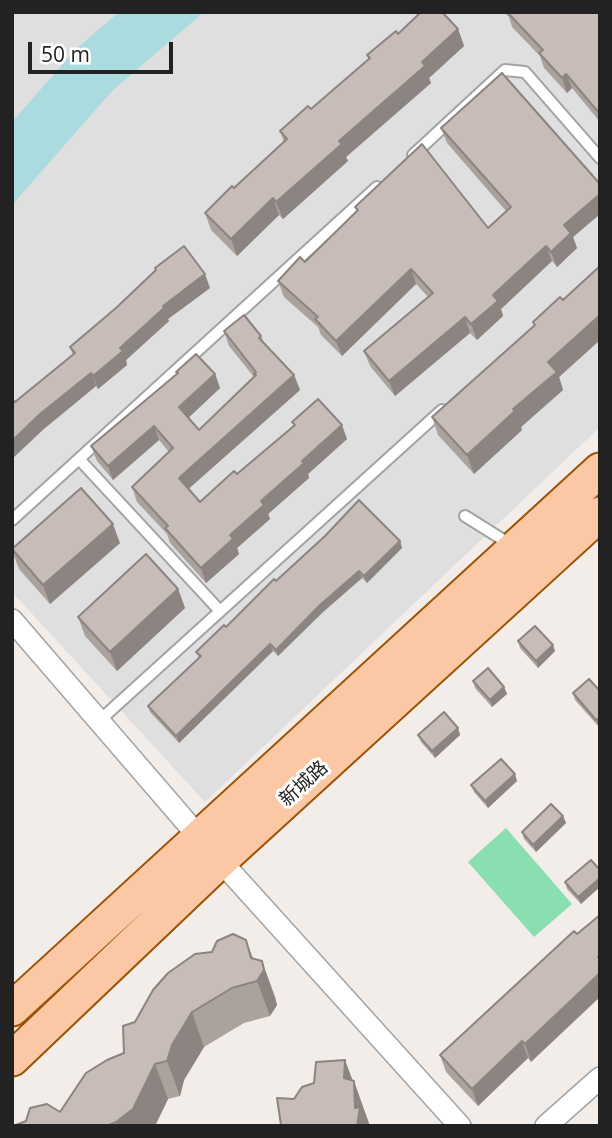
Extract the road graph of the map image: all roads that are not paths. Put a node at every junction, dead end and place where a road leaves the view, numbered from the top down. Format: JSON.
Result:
{"nodes":[{"id":1,"x":600,"y":158,"type":"edge"},
{"id":2,"x":405,"y":162,"type":"edge"},
{"id":3,"x":384,"y":180,"type":"edge"},
{"id":4,"x":455,"y":398,"type":"edge"},
{"id":5,"x":79,"y":459,"type":"junction"},
{"id":6,"x":600,"y":470,"type":"edge"},
{"id":7,"x":600,"y":514,"type":"edge"},
{"id":8,"x":465,"y":516,"type":"dead end"},
{"id":9,"x":12,"y":520,"type":"edge"},
{"id":10,"x":515,"y":548,"type":"junction"},
{"id":11,"x":220,"y":611,"type":"junction"},
{"id":12,"x":12,"y":620,"type":"edge"},
{"id":13,"x":99,"y":721,"type":"junction"},
{"id":14,"x":210,"y":849,"type":"junction"},
{"id":15,"x":12,"y":1009,"type":"edge"},
{"id":16,"x":12,"y":1059,"type":"edge"},
{"id":17,"x":600,"y":1078,"type":"edge"},
{"id":18,"x":550,"y":1124,"type":"edge"},
{"id":19,"x":460,"y":1126,"type":"edge"}],
"edges":[{"from":1,"to":2,"type":"lane"},
{"from":3,"to":5,"type":"lane"},
{"from":4,"to":11,"type":"lane"},
{"from":5,"to":9,"type":"lane"},
{"from":5,"to":11,"type":"lane"},
{"from":6,"to":10,"type":"main road","name":"新城路"},
{"from":7,"to":14,"type":"main road","name":"新城路"},
{"from":8,"to":10,"type":"lane"},
{"from":10,"to":14,"type":"main road","name":"新城路"},
{"from":11,"to":13,"type":"lane"},
{"from":12,"to":13,"type":"street"},
{"from":13,"to":14,"type":"street"},
{"from":14,"to":15,"type":"main road","name":"新城路"},
{"from":14,"to":16,"type":"main road","name":"新城路"},
{"from":14,"to":19,"type":"street"},
{"from":17,"to":18,"type":"street"}]}
